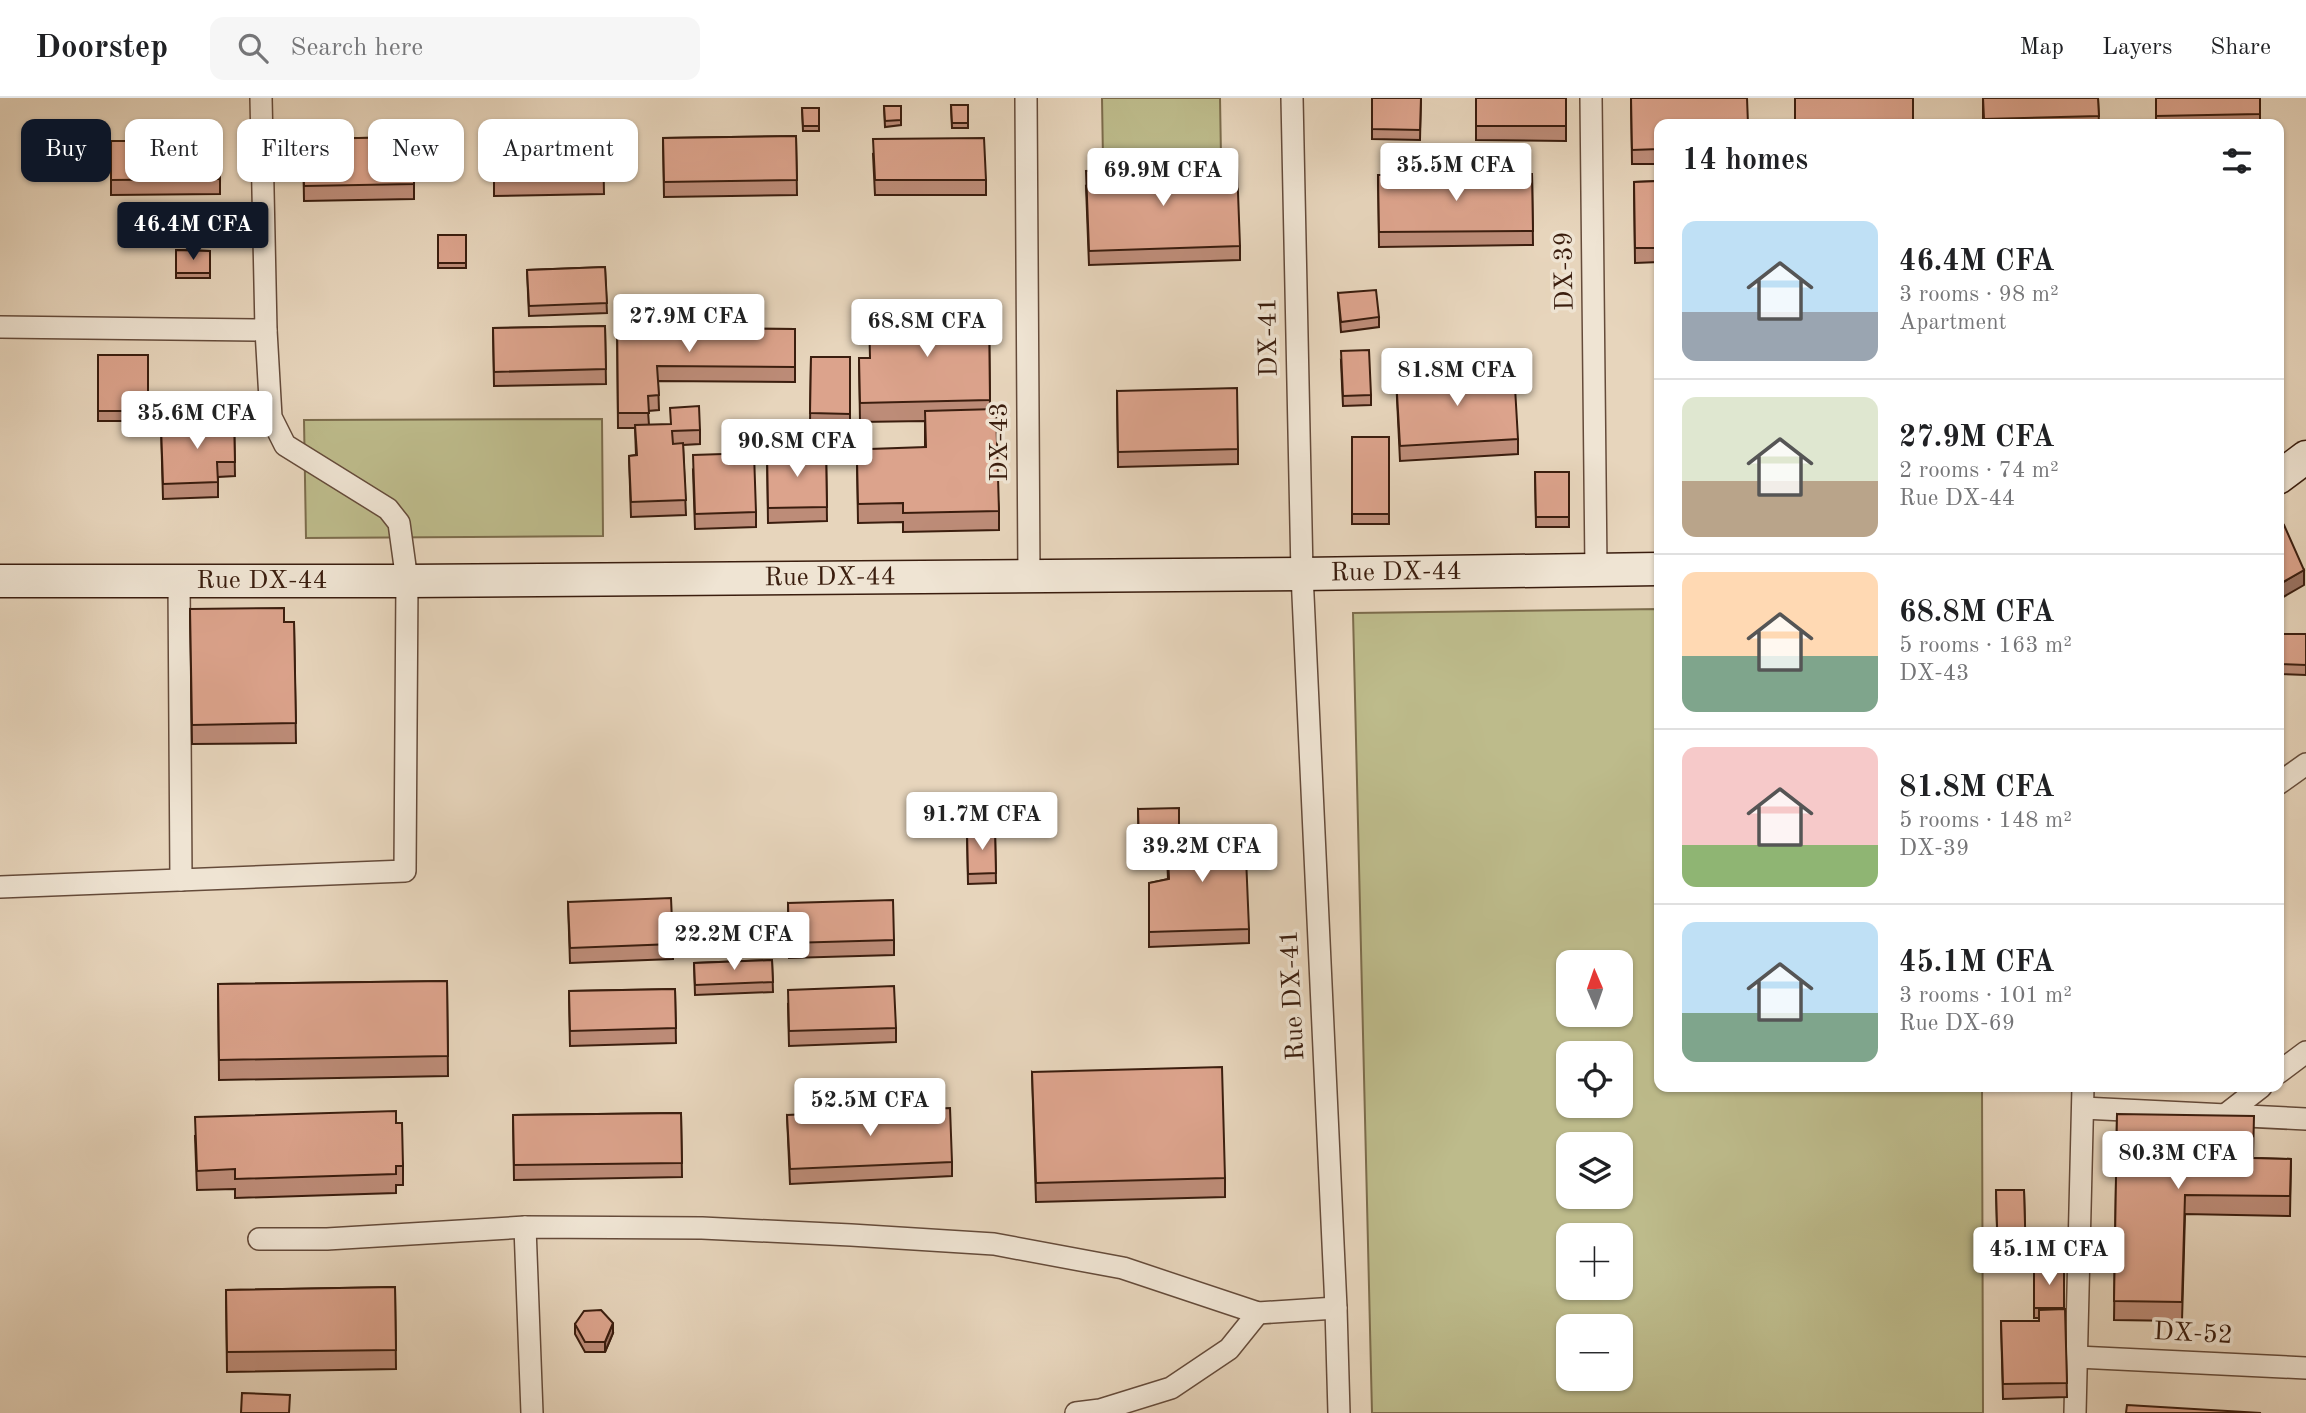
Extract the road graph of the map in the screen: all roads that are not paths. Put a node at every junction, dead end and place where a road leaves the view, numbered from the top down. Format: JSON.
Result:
{"nodes":[{"id":1,"x":261,"y":98,"type":"edge"},
{"id":2,"x":1026,"y":98,"type":"edge"},
{"id":3,"x":1292,"y":98,"type":"edge"},
{"id":4,"x":1591,"y":98,"type":"edge"},
{"id":5,"x":0,"y":327,"type":"edge"},
{"id":6,"x":266,"y":330,"type":"junction"},
{"id":7,"x":2306,"y":457,"type":"edge"},
{"id":8,"x":2284,"y":474,"type":"edge"},
{"id":9,"x":1654,"y":569,"type":"edge"},
{"id":10,"x":1596,"y":570,"type":"junction"},
{"id":11,"x":1302,"y":574,"type":"junction"},
{"id":12,"x":1030,"y":576,"type":"junction"},
{"id":13,"x":0,"y":581,"type":"edge"},
{"id":14,"x":179,"y":581,"type":"junction"},
{"id":15,"x":407,"y":581,"type":"junction"},
{"id":16,"x":2306,"y":764,"type":"edge"},
{"id":17,"x":2284,"y":780,"type":"edge"},
{"id":18,"x":181,"y":880,"type":"junction"},
{"id":19,"x":0,"y":887,"type":"edge"},
{"id":20,"x":2306,"y":1052,"type":"edge"},
{"id":21,"x":2284,"y":1068,"type":"edge"},
{"id":22,"x":2255,"y":1092,"type":"edge"},
{"id":23,"x":2083,"y":1097,"type":"edge"},
{"id":24,"x":2225,"y":1115,"type":"junction"},
{"id":25,"x":2306,"y":1119,"type":"edge"},
{"id":26,"x":525,"y":1227,"type":"junction"},
{"id":27,"x":259,"y":1239,"type":"dead end"},
{"id":28,"x":1336,"y":1308,"type":"junction"},
{"id":29,"x":1258,"y":1313,"type":"junction"},
{"id":30,"x":2077,"y":1357,"type":"junction"},
{"id":31,"x":2306,"y":1368,"type":"edge"},
{"id":32,"x":532,"y":1413,"type":"edge"},
{"id":33,"x":1076,"y":1413,"type":"edge"},
{"id":34,"x":1339,"y":1413,"type":"edge"},
{"id":35,"x":2075,"y":1413,"type":"edge"}],
"edges":[{"from":1,"to":6,"type":"street"},
{"from":2,"to":12,"type":"street","name":"DX-43"},
{"from":3,"to":11,"type":"street","name":"DX-41"},
{"from":4,"to":10,"type":"street","name":"DX-39"},
{"from":5,"to":6,"type":"street"},
{"from":6,"to":15,"type":"street"},
{"from":7,"to":8,"type":"street"},
{"from":9,"to":10,"type":"street","name":"Rue DX-44"},
{"from":10,"to":11,"type":"street","name":"Rue DX-44"},
{"from":11,"to":12,"type":"street","name":"Rue DX-44"},
{"from":11,"to":28,"type":"street","name":"Rue DX-41"},
{"from":12,"to":15,"type":"street","name":"Rue DX-44"},
{"from":13,"to":14,"type":"street","name":"Rue DX-44"},
{"from":14,"to":15,"type":"street","name":"Rue DX-44"},
{"from":14,"to":18,"type":"street"},
{"from":15,"to":18,"type":"street"},
{"from":16,"to":17,"type":"street"},
{"from":18,"to":19,"type":"street"},
{"from":20,"to":21,"type":"street"},
{"from":22,"to":24,"type":"street"},
{"from":23,"to":24,"type":"street"},
{"from":23,"to":30,"type":"street"},
{"from":24,"to":25,"type":"street"},
{"from":26,"to":27,"type":"street"},
{"from":26,"to":29,"type":"street"},
{"from":26,"to":32,"type":"street"},
{"from":28,"to":29,"type":"street"},
{"from":28,"to":34,"type":"street","name":"Rue DX-41"},
{"from":29,"to":33,"type":"street"},
{"from":30,"to":31,"type":"street","name":"DX-52","number":"DX-52"},
{"from":30,"to":35,"type":"street"}]}
